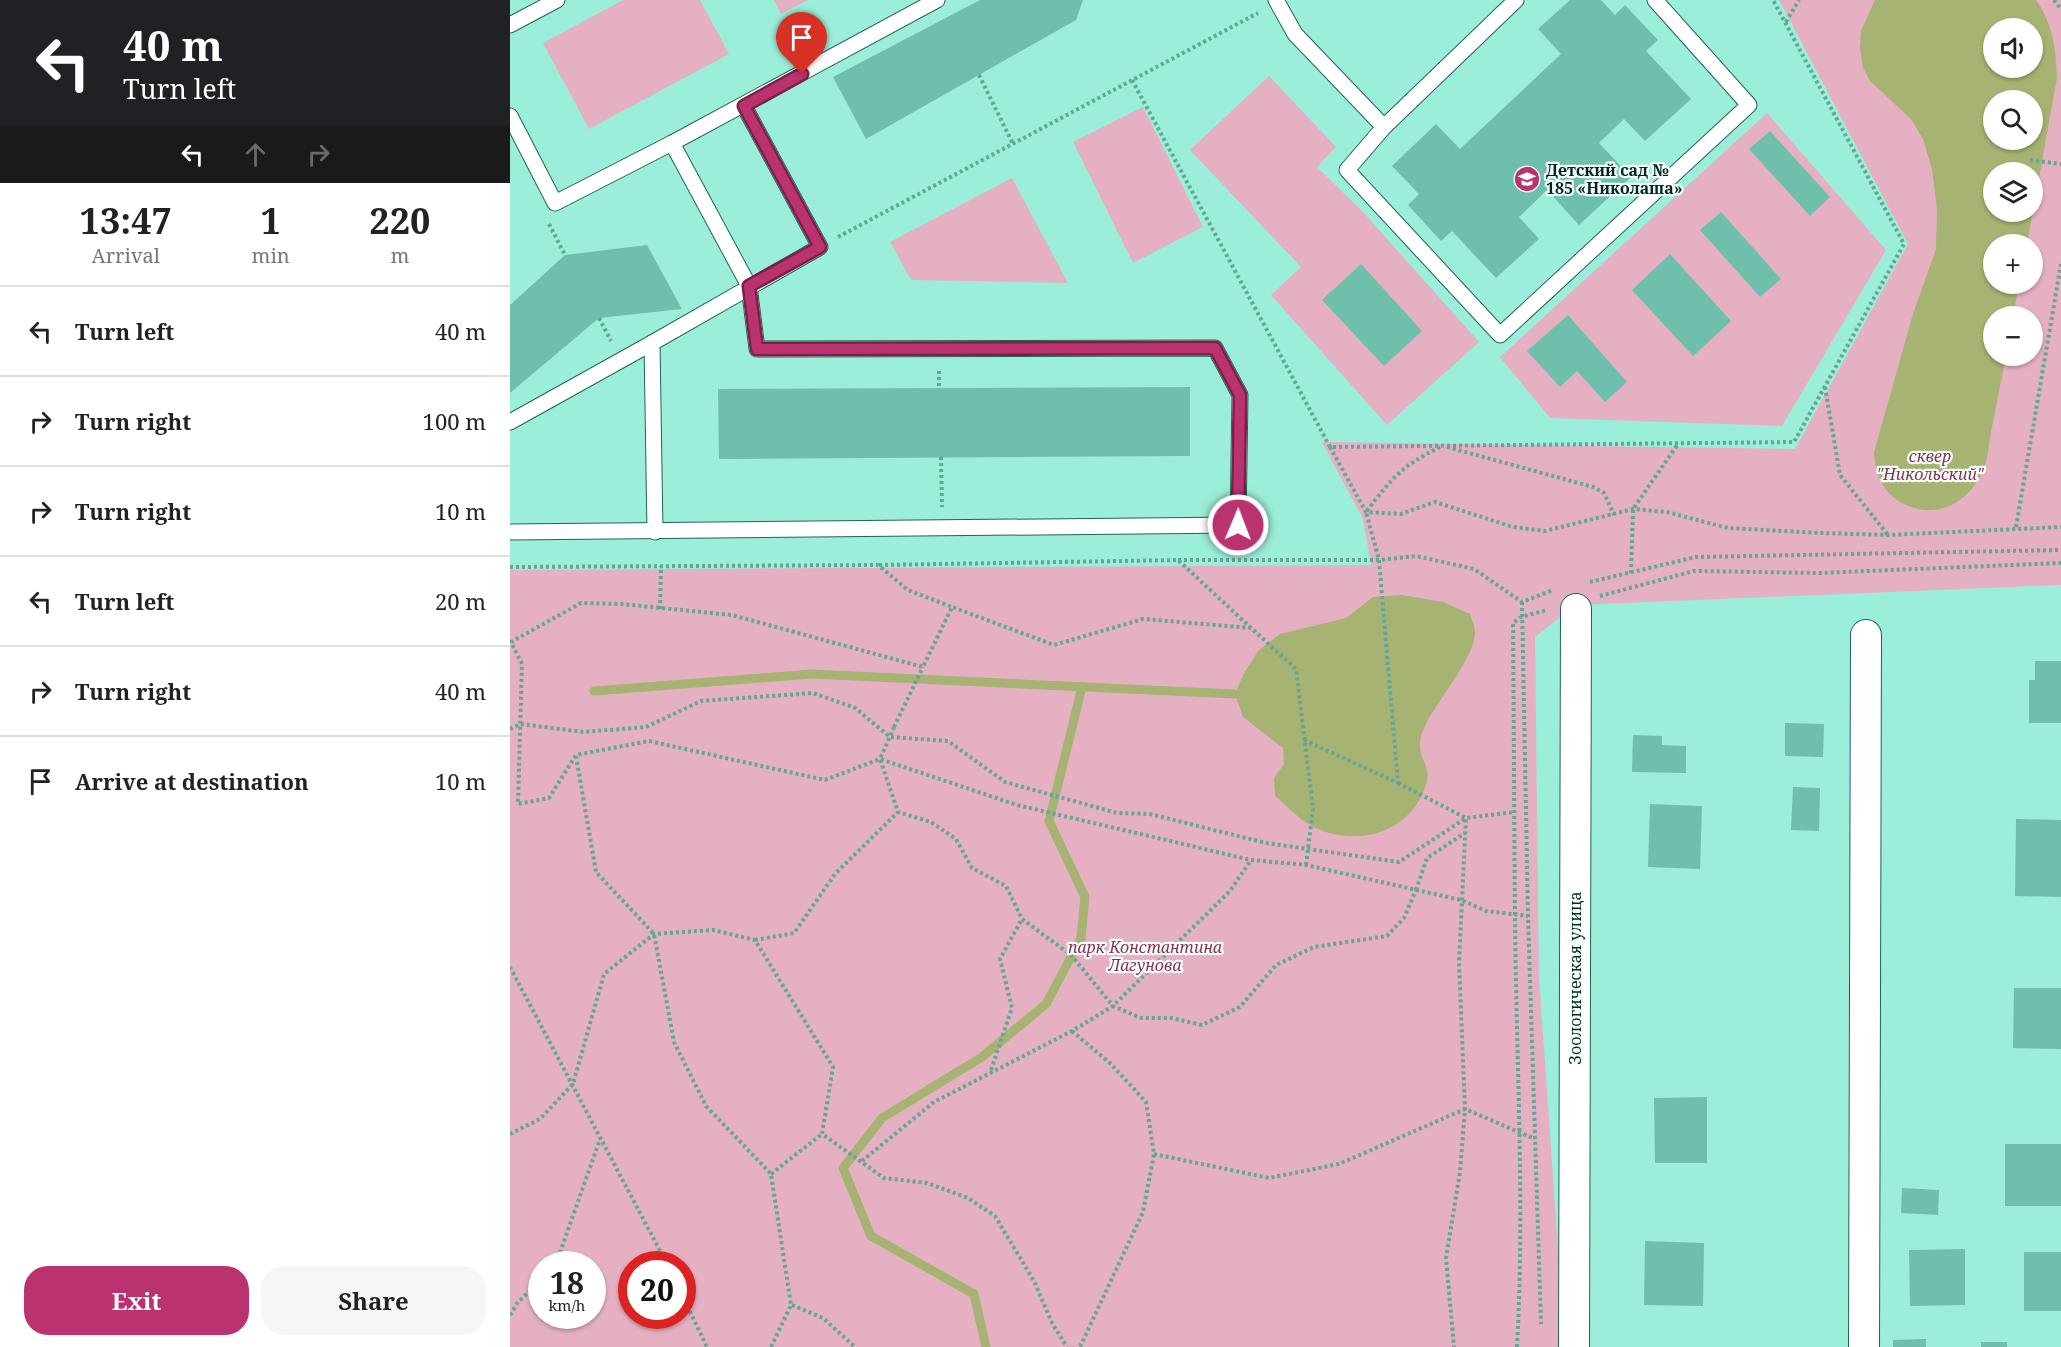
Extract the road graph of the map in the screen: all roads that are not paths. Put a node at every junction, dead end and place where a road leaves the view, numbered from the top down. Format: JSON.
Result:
{"nodes":[{"id":1,"x":557,"y":0,"type":"edge"},
{"id":2,"x":937,"y":0,"type":"edge"},
{"id":3,"x":1516,"y":0,"type":"edge"},
{"id":4,"x":1655,"y":0,"type":"edge"},
{"id":5,"x":1277,"y":1,"type":"edge"},
{"id":6,"x":510,"y":25,"type":"edge"},
{"id":7,"x":744,"y":106,"type":"junction"},
{"id":8,"x":510,"y":116,"type":"edge"},
{"id":9,"x":1384,"y":127,"type":"junction"},
{"id":10,"x":672,"y":143,"type":"junction"},
{"id":11,"x":749,"y":286,"type":"junction"},
{"id":12,"x":652,"y":343,"type":"junction"},
{"id":13,"x":510,"y":422,"type":"edge"},
{"id":14,"x":510,"y":532,"type":"edge"},
{"id":15,"x":655,"y":532,"type":"junction"},
{"id":16,"x":1574,"y":597,"type":"road end"},
{"id":17,"x":1866,"y":635,"type":"dead end"},
{"id":18,"x":1574,"y":1347,"type":"edge"},
{"id":19,"x":1864,"y":1347,"type":"edge"}],
"edges":[{"from":1,"to":6,"type":"lane"},
{"from":2,"to":7,"type":"lane"},
{"from":3,"to":9,"type":"lane"},
{"from":4,"to":9,"type":"lane"},
{"from":5,"to":9,"type":"lane"},
{"from":7,"to":10,"type":"lane"},
{"from":7,"to":11,"type":"lane"},
{"from":8,"to":10,"type":"lane"},
{"from":10,"to":11,"type":"lane"},
{"from":11,"to":12,"type":"lane"},
{"from":11,"to":15,"type":"lane"},
{"from":12,"to":13,"type":"lane"},
{"from":12,"to":15,"type":"lane"},
{"from":14,"to":15,"type":"lane"},
{"from":16,"to":18,"type":"street","name":"Зоологическая улица"},
{"from":17,"to":19,"type":"street"}]}
